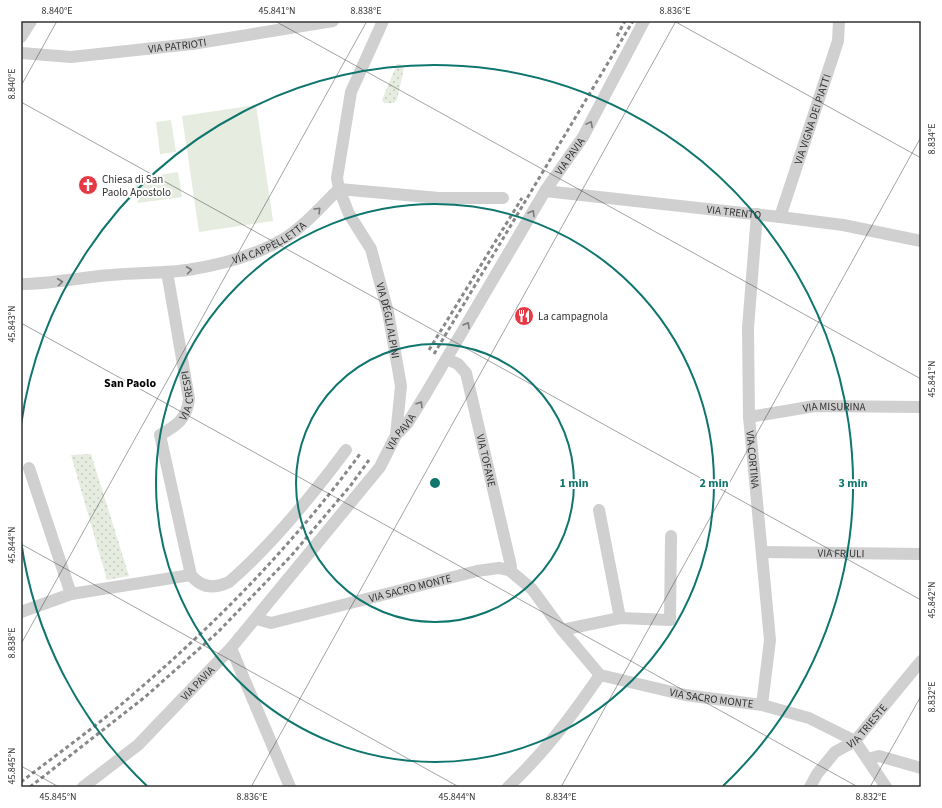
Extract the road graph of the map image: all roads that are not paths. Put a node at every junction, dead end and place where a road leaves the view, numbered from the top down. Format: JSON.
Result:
{"nodes":[{"id":1,"x":31,"y":21,"type":"edge"},
{"id":2,"x":333,"y":21,"type":"edge"},
{"id":3,"x":383,"y":21,"type":"edge"},
{"id":4,"x":644,"y":21,"type":"edge"},
{"id":5,"x":839,"y":21,"type":"edge"},
{"id":6,"x":21,"y":37,"type":"edge"},
{"id":7,"x":21,"y":53,"type":"edge"},
{"id":8,"x":339,"y":189,"type":"junction"},
{"id":9,"x":545,"y":192,"type":"junction"},
{"id":10,"x":503,"y":198,"type":"dead end"},
{"id":11,"x":757,"y":214,"type":"junction"},
{"id":12,"x":780,"y":217,"type":"junction"},
{"id":13,"x":921,"y":241,"type":"edge"},
{"id":14,"x":167,"y":272,"type":"junction"},
{"id":15,"x":21,"y":284,"type":"edge"},
{"id":16,"x":447,"y":359,"type":"junction"},
{"id":17,"x":921,"y":407,"type":"edge"},
{"id":18,"x":749,"y":412,"type":"junction"},
{"id":19,"x":396,"y":435,"type":"junction"},
{"id":20,"x":346,"y":450,"type":"dead end"},
{"id":21,"x":29,"y":468,"type":"dead end"},
{"id":22,"x":599,"y":510,"type":"dead end"},
{"id":23,"x":671,"y":536,"type":"dead end"},
{"id":24,"x":762,"y":552,"type":"junction"},
{"id":25,"x":921,"y":554,"type":"edge"},
{"id":26,"x":509,"y":570,"type":"junction"},
{"id":27,"x":191,"y":575,"type":"junction"},
{"id":28,"x":71,"y":594,"type":"junction"},
{"id":29,"x":21,"y":612,"type":"edge"},
{"id":30,"x":620,"y":618,"type":"junction"},
{"id":31,"x":257,"y":619,"type":"junction"},
{"id":32,"x":562,"y":630,"type":"junction"},
{"id":33,"x":231,"y":648,"type":"junction"},
{"id":34,"x":921,"y":661,"type":"edge"},
{"id":35,"x":600,"y":675,"type":"junction"},
{"id":36,"x":762,"y":705,"type":"junction"},
{"id":37,"x":855,"y":741,"type":"junction"},
{"id":38,"x":868,"y":759,"type":"junction"},
{"id":39,"x":921,"y":768,"type":"edge"},
{"id":40,"x":83,"y":787,"type":"edge"},
{"id":41,"x":290,"y":787,"type":"edge"},
{"id":42,"x":508,"y":787,"type":"edge"},
{"id":43,"x":810,"y":787,"type":"edge"},
{"id":44,"x":886,"y":787,"type":"edge"}],
"edges":[{"from":1,"to":6,"type":"street"},
{"from":2,"to":7,"type":"street","name":"VIA PATRIOTI"},
{"from":3,"to":8,"type":"street"},
{"from":9,"to":4,"type":"street","name":"VIA PAVIA","one_way":true},
{"from":5,"to":12,"type":"street","name":"VIA VIGNA DEI PIATTI"},
{"from":8,"to":10,"type":"street"},
{"from":14,"to":8,"type":"street","name":"VIA CAPPELLETTA","one_way":true},
{"from":8,"to":19,"type":"street","name":"VIA DEGLI ALPINI"},
{"from":9,"to":11,"type":"street","name":"VIA TRENTO"},
{"from":16,"to":9,"type":"street","name":"VIA PAVIA","one_way":true},
{"from":11,"to":12,"type":"street","name":"VIA TRENTO"},
{"from":11,"to":18,"type":"street","name":"VIA CORTINA"},
{"from":12,"to":13,"type":"street","name":"VIA TRENTO"},
{"from":15,"to":14,"type":"street","name":"VIA CAPPELLETTA","one_way":true},
{"from":14,"to":27,"type":"street","name":"VIA CRESPI"},
{"from":19,"to":16,"type":"street","name":"VIA PAVIA","one_way":true},
{"from":16,"to":26,"type":"street","name":"VIA TOFANE"},
{"from":17,"to":18,"type":"street","name":"VIA MISURINA"},
{"from":18,"to":24,"type":"street","name":"VIA CORTINA"},
{"from":19,"to":31,"type":"street","name":"VIA PAVIA"},
{"from":20,"to":27,"type":"street"},
{"from":21,"to":28,"type":"street"},
{"from":22,"to":30,"type":"street"},
{"from":23,"to":30,"type":"street"},
{"from":24,"to":25,"type":"street","name":"VIA FRIULI"},
{"from":24,"to":36,"type":"street","name":"VIA CORTINA"},
{"from":26,"to":31,"type":"street","name":"VIA SACRO MONTE"},
{"from":26,"to":32,"type":"street"},
{"from":27,"to":28,"type":"street"},
{"from":28,"to":29,"type":"street"},
{"from":30,"to":32,"type":"street"},
{"from":31,"to":33,"type":"street","name":"VIA PAVIA"},
{"from":32,"to":35,"type":"street"},
{"from":33,"to":40,"type":"street","name":"VIA PAVIA"},
{"from":33,"to":41,"type":"street"},
{"from":34,"to":37,"type":"street","name":"VIA TRIESTE"},
{"from":35,"to":36,"type":"street","name":"VIA SACRO MONTE"},
{"from":35,"to":42,"type":"street"},
{"from":36,"to":37,"type":"street","name":"VIA SACRO MONTE"},
{"from":37,"to":38,"type":"street","name":"VIA SACRO MONTE"},
{"from":37,"to":43,"type":"street","name":"VIA TRIESTE"},
{"from":38,"to":39,"type":"street"},
{"from":38,"to":44,"type":"street","name":"VIA SACRO MONTE"}]}
